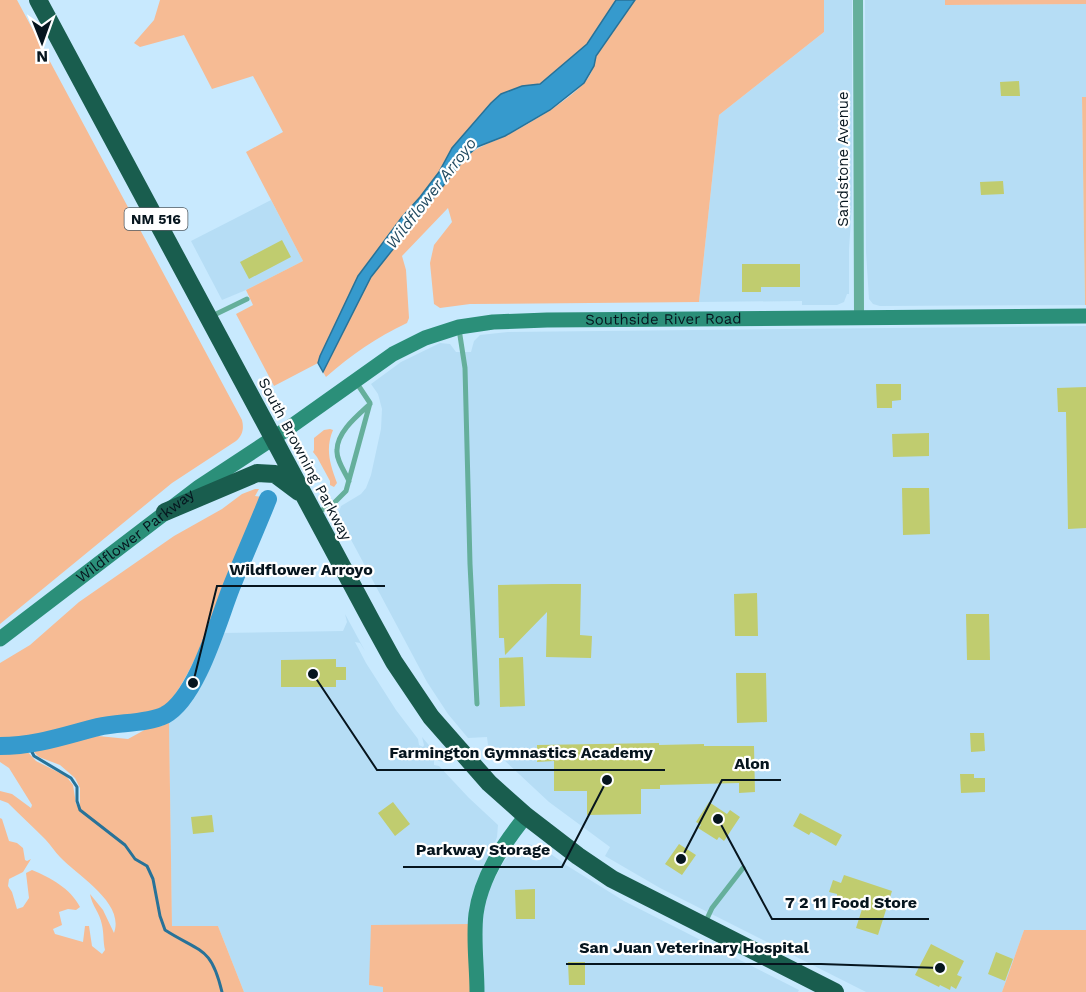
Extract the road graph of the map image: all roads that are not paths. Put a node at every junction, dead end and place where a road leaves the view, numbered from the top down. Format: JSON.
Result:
{"nodes":[{"id":1,"x":38,"y":0,"type":"edge"},
{"id":2,"x":858,"y":0,"type":"edge"},
{"id":3,"x":247,"y":299,"type":"dead end"},
{"id":4,"x":1086,"y":316,"type":"edge"},
{"id":5,"x":209,"y":318,"type":"junction"},
{"id":6,"x":859,"y":318,"type":"junction"},
{"id":7,"x":459,"y":327,"type":"junction"},
{"id":8,"x":355,"y":380,"type":"junction"},
{"id":9,"x":370,"y":404,"type":"junction"},
{"id":10,"x":274,"y":438,"type":"junction"},
{"id":11,"x":349,"y":481,"type":"junction"},
{"id":12,"x":309,"y":507,"type":"junction"},
{"id":13,"x":165,"y":512,"type":"junction"},
{"id":14,"x":0,"y":639,"type":"edge"},
{"id":15,"x":477,"y":704,"type":"dead end"},
{"id":16,"x":526,"y":816,"type":"junction"},
{"id":17,"x":743,"y":868,"type":"dead end"},
{"id":18,"x":704,"y":926,"type":"junction"},
{"id":19,"x":477,"y":992,"type":"edge"},
{"id":20,"x":835,"y":992,"type":"edge"}],
"edges":[{"from":1,"to":5,"type":"highway","name":"South Browning Parkway","number":"NM 516"},
{"from":2,"to":6,"type":"street","name":"Sandstone Avenue"},
{"from":3,"to":5,"type":"lane"},
{"from":4,"to":6,"type":"main road","name":"Southside River Road"},
{"from":5,"to":10,"type":"highway","name":"South Browning Parkway","number":"NM 516"},
{"from":6,"to":7,"type":"main road","name":"Southside River Road"},
{"from":7,"to":8,"type":"main road","name":"Southside River Road"},
{"from":7,"to":15,"type":"lane"},
{"from":8,"to":9,"type":"lane"},
{"from":8,"to":10,"type":"main road","name":"Southside River Road"},
{"from":9,"to":11,"type":"lane"},
{"from":9,"to":11,"type":"lane"},
{"from":10,"to":12,"type":"highway","name":"South Browning Parkway","number":"NM 516"},
{"from":10,"to":13,"type":"main road","name":"Wildflower Parkway"},
{"from":11,"to":12,"type":"lane"},
{"from":12,"to":13,"type":"highway"},
{"from":12,"to":16,"type":"highway","name":"South Browning Parkway","number":"NM 516"},
{"from":13,"to":14,"type":"main road","name":"Wildflower Parkway"},
{"from":16,"to":18,"type":"highway","name":"South Browning Parkway","number":"NM 516"},
{"from":16,"to":19,"type":"main road"},
{"from":17,"to":18,"type":"lane"},
{"from":18,"to":20,"type":"highway","name":"South Browning Parkway","number":"NM 516"}]}
